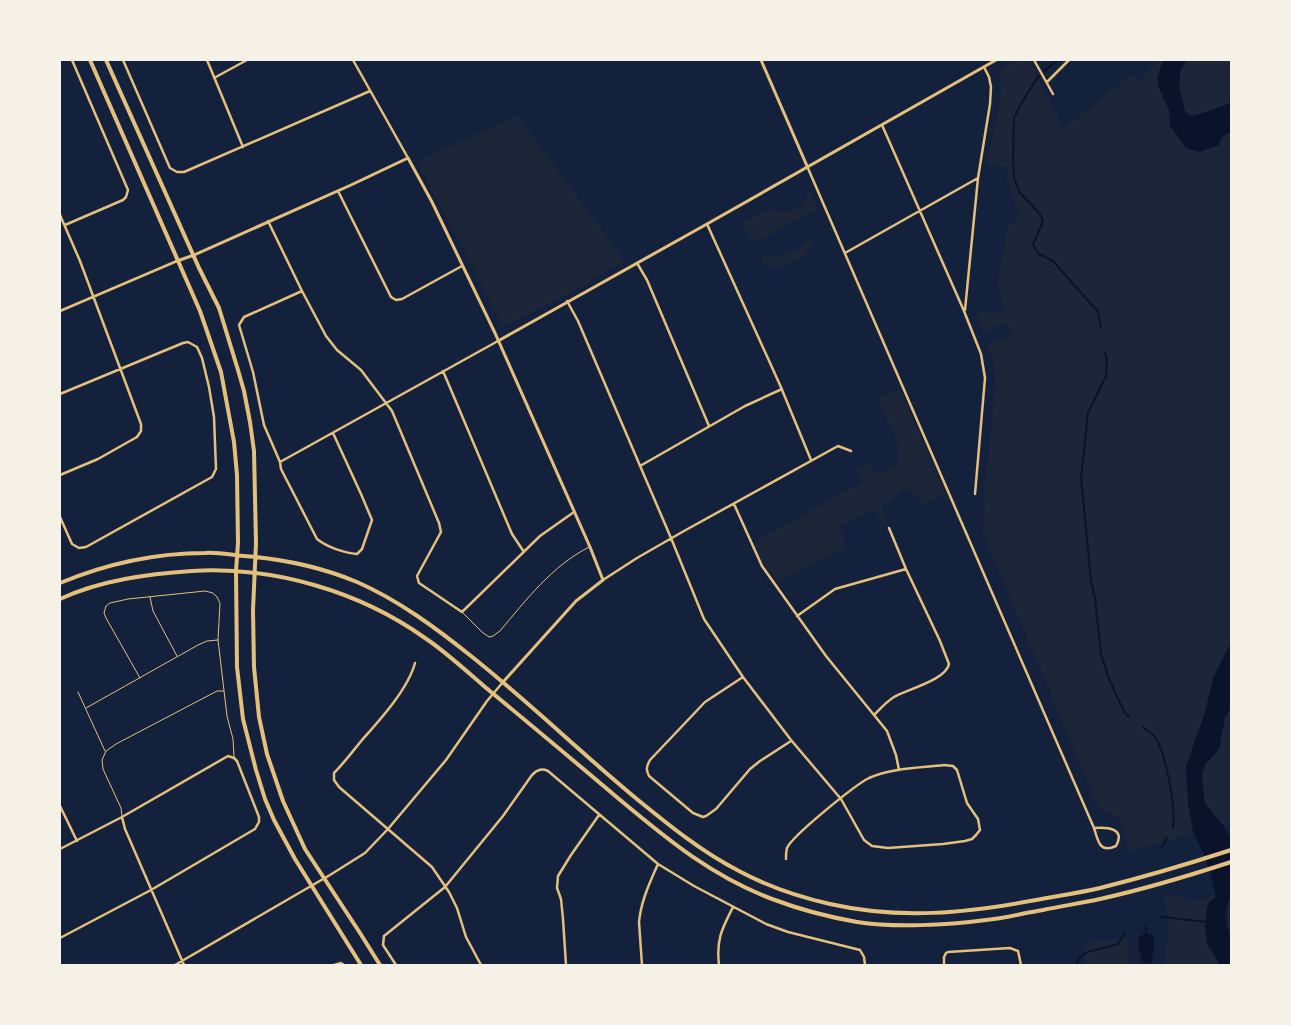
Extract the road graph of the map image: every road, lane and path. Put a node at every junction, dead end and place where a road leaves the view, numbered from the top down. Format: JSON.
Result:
{"nodes":[{"id":1,"x":72,"y":60,"type":"edge"},
{"id":2,"x":90,"y":60,"type":"edge"},
{"id":3,"x":106,"y":60,"type":"edge"},
{"id":4,"x":123,"y":60,"type":"edge"},
{"id":5,"x":208,"y":60,"type":"edge"},
{"id":6,"x":247,"y":60,"type":"edge"},
{"id":7,"x":353,"y":60,"type":"edge"},
{"id":8,"x":761,"y":60,"type":"edge"},
{"id":9,"x":996,"y":60,"type":"edge"},
{"id":10,"x":1034,"y":60,"type":"edge"},
{"id":11,"x":1069,"y":60,"type":"edge"},
{"id":12,"x":984,"y":67,"type":"junction"},
{"id":13,"x":214,"y":78,"type":"junction"},
{"id":14,"x":1047,"y":82,"type":"junction"},
{"id":15,"x":370,"y":91,"type":"junction"},
{"id":16,"x":1053,"y":94,"type":"dead end"},
{"id":17,"x":882,"y":125,"type":"junction"},
{"id":18,"x":243,"y":146,"type":"junction"},
{"id":19,"x":408,"y":158,"type":"junction"},
{"id":20,"x":807,"y":166,"type":"junction"},
{"id":21,"x":978,"y":178,"type":"junction"},
{"id":22,"x":338,"y":191,"type":"junction"},
{"id":23,"x":920,"y":210,"type":"junction"},
{"id":24,"x":60,"y":215,"type":"edge"},
{"id":25,"x":268,"y":221,"type":"junction"},
{"id":26,"x":707,"y":224,"type":"junction"},
{"id":27,"x":64,"y":225,"type":"junction"},
{"id":28,"x":845,"y":253,"type":"junction"},
{"id":29,"x":194,"y":255,"type":"junction"},
{"id":30,"x":177,"y":261,"type":"junction"},
{"id":31,"x":637,"y":263,"type":"junction"},
{"id":32,"x":462,"y":266,"type":"junction"},
{"id":33,"x":302,"y":291,"type":"junction"},
{"id":34,"x":93,"y":297,"type":"junction"},
{"id":35,"x":567,"y":301,"type":"junction"},
{"id":36,"x":60,"y":311,"type":"edge"},
{"id":37,"x":964,"y":311,"type":"junction"},
{"id":38,"x":498,"y":341,"type":"junction"},
{"id":39,"x":120,"y":369,"type":"junction"},
{"id":40,"x":443,"y":371,"type":"junction"},
{"id":41,"x":782,"y":389,"type":"junction"},
{"id":42,"x":60,"y":394,"type":"edge"},
{"id":43,"x":386,"y":404,"type":"junction"},
{"id":44,"x":710,"y":426,"type":"junction"},
{"id":45,"x":333,"y":432,"type":"junction"},
{"id":46,"x":851,"y":451,"type":"dead end"},
{"id":47,"x":811,"y":460,"type":"junction"},
{"id":48,"x":280,"y":462,"type":"junction"},
{"id":49,"x":640,"y":466,"type":"junction"},
{"id":50,"x":60,"y":475,"type":"edge"},
{"id":51,"x":974,"y":494,"type":"dead end"},
{"id":52,"x":734,"y":504,"type":"junction"},
{"id":53,"x":574,"y":512,"type":"junction"},
{"id":54,"x":60,"y":517,"type":"edge"},
{"id":55,"x":889,"y":528,"type":"dead end"},
{"id":56,"x":671,"y":538,"type":"junction"},
{"id":57,"x":590,"y":547,"type":"junction"},
{"id":58,"x":524,"y":552,"type":"junction"},
{"id":59,"x":237,"y":555,"type":"junction"},
{"id":60,"x":255,"y":557,"type":"junction"},
{"id":61,"x":906,"y":569,"type":"junction"},
{"id":62,"x":236,"y":571,"type":"junction"},
{"id":63,"x":255,"y":573,"type":"junction"},
{"id":64,"x":603,"y":580,"type":"junction"},
{"id":65,"x":60,"y":584,"type":"edge"},
{"id":66,"x":150,"y":597,"type":"junction"},
{"id":67,"x":60,"y":599,"type":"edge"},
{"id":68,"x":462,"y":612,"type":"junction"},
{"id":69,"x":797,"y":616,"type":"junction"},
{"id":70,"x":218,"y":640,"type":"junction"},
{"id":71,"x":178,"y":656,"type":"junction"},
{"id":72,"x":414,"y":663,"type":"dead end"},
{"id":73,"x":742,"y":677,"type":"junction"},
{"id":74,"x":140,"y":678,"type":"junction"},
{"id":75,"x":503,"y":682,"type":"junction"},
{"id":76,"x":224,"y":691,"type":"junction"},
{"id":77,"x":78,"y":692,"type":"dead end"},
{"id":78,"x":493,"y":694,"type":"junction"},
{"id":79,"x":86,"y":708,"type":"junction"},
{"id":80,"x":874,"y":716,"type":"junction"},
{"id":81,"x":791,"y":740,"type":"junction"},
{"id":82,"x":106,"y":752,"type":"junction"},
{"id":83,"x":234,"y":758,"type":"junction"},
{"id":84,"x":900,"y":770,"type":"junction"},
{"id":85,"x":841,"y":798,"type":"junction"},
{"id":86,"x":60,"y":806,"type":"edge"},
{"id":87,"x":599,"y":815,"type":"junction"},
{"id":88,"x":122,"y":817,"type":"junction"},
{"id":89,"x":1094,"y":828,"type":"junction"},
{"id":90,"x":388,"y":829,"type":"junction"},
{"id":91,"x":77,"y":841,"type":"junction"},
{"id":92,"x":60,"y":849,"type":"edge"},
{"id":93,"x":1231,"y":850,"type":"edge"},
{"id":94,"x":786,"y":859,"type":"dead end"},
{"id":95,"x":1231,"y":862,"type":"edge"},
{"id":96,"x":658,"y":864,"type":"junction"},
{"id":97,"x":324,"y":878,"type":"junction"},
{"id":98,"x":311,"y":886,"type":"junction"},
{"id":99,"x":445,"y":887,"type":"junction"},
{"id":100,"x":151,"y":890,"type":"junction"},
{"id":101,"x":733,"y":907,"type":"junction"},
{"id":102,"x":60,"y":938,"type":"edge"},
{"id":103,"x":183,"y":963,"type":"edge"},
{"id":104,"x":176,"y":965,"type":"edge"},
{"id":105,"x":334,"y":965,"type":"edge"},
{"id":106,"x":344,"y":965,"type":"edge"},
{"id":107,"x":361,"y":965,"type":"edge"},
{"id":108,"x":380,"y":965,"type":"edge"},
{"id":109,"x":396,"y":965,"type":"edge"},
{"id":110,"x":481,"y":965,"type":"edge"},
{"id":111,"x":566,"y":965,"type":"edge"},
{"id":112,"x":642,"y":965,"type":"edge"},
{"id":113,"x":719,"y":965,"type":"edge"},
{"id":114,"x":866,"y":965,"type":"edge"},
{"id":115,"x":944,"y":965,"type":"edge"},
{"id":116,"x":1021,"y":965,"type":"edge"}],
"edges":[{"from":1,"to":27,"type":"street"},
{"from":2,"to":30,"type":"main road"},
{"from":3,"to":29,"type":"main road"},
{"from":4,"to":18,"type":"street"},
{"from":5,"to":13,"type":"street"},
{"from":6,"to":13,"type":"street"},
{"from":7,"to":15,"type":"street"},
{"from":8,"to":20,"type":"street"},
{"from":9,"to":12,"type":"street"},
{"from":10,"to":14,"type":"street"},
{"from":11,"to":14,"type":"street"},
{"from":12,"to":17,"type":"street"},
{"from":12,"to":21,"type":"street"},
{"from":13,"to":18,"type":"street"},
{"from":14,"to":16,"type":"street"},
{"from":15,"to":18,"type":"street"},
{"from":15,"to":19,"type":"street"},
{"from":17,"to":20,"type":"street"},
{"from":17,"to":23,"type":"street"},
{"from":19,"to":22,"type":"street"},
{"from":19,"to":32,"type":"street"},
{"from":20,"to":26,"type":"street"},
{"from":20,"to":28,"type":"street"},
{"from":21,"to":23,"type":"street"},
{"from":21,"to":37,"type":"street"},
{"from":22,"to":25,"type":"street"},
{"from":22,"to":32,"type":"street"},
{"from":23,"to":28,"type":"street"},
{"from":23,"to":37,"type":"street"},
{"from":24,"to":27,"type":"street"},
{"from":25,"to":29,"type":"street"},
{"from":25,"to":33,"type":"street"},
{"from":26,"to":31,"type":"street"},
{"from":26,"to":41,"type":"street"},
{"from":27,"to":34,"type":"street"},
{"from":28,"to":89,"type":"street"},
{"from":29,"to":30,"type":"street"},
{"from":29,"to":60,"type":"main road"},
{"from":30,"to":34,"type":"street"},
{"from":30,"to":59,"type":"main road"},
{"from":31,"to":35,"type":"street"},
{"from":31,"to":44,"type":"street"},
{"from":32,"to":38,"type":"street"},
{"from":33,"to":43,"type":"street"},
{"from":33,"to":48,"type":"street"},
{"from":34,"to":36,"type":"street"},
{"from":34,"to":39,"type":"street"},
{"from":35,"to":38,"type":"street"},
{"from":35,"to":49,"type":"street"},
{"from":37,"to":51,"type":"street"},
{"from":38,"to":40,"type":"street"},
{"from":38,"to":53,"type":"street"},
{"from":39,"to":42,"type":"street"},
{"from":39,"to":50,"type":"street"},
{"from":39,"to":54,"type":"street"},
{"from":40,"to":43,"type":"street"},
{"from":40,"to":58,"type":"street"},
{"from":41,"to":44,"type":"street"},
{"from":41,"to":47,"type":"street"},
{"from":43,"to":45,"type":"street"},
{"from":43,"to":68,"type":"street"},
{"from":44,"to":49,"type":"street"},
{"from":45,"to":48,"type":"street"},
{"from":45,"to":48,"type":"street"},
{"from":46,"to":47,"type":"street"},
{"from":47,"to":52,"type":"street"},
{"from":49,"to":56,"type":"street"},
{"from":52,"to":56,"type":"street"},
{"from":52,"to":69,"type":"street"},
{"from":53,"to":57,"type":"street"},
{"from":53,"to":58,"type":"street"},
{"from":55,"to":61,"type":"street"},
{"from":56,"to":64,"type":"street"},
{"from":56,"to":73,"type":"street"},
{"from":57,"to":64,"type":"street"},
{"from":57,"to":68,"type":"lane"},
{"from":58,"to":68,"type":"street"},
{"from":59,"to":60,"type":"main road"},
{"from":59,"to":62,"type":"main road"},
{"from":59,"to":65,"type":"main road"},
{"from":60,"to":63,"type":"main road"},
{"from":60,"to":75,"type":"main road"},
{"from":61,"to":69,"type":"street"},
{"from":61,"to":80,"type":"street"},
{"from":62,"to":63,"type":"main road"},
{"from":62,"to":67,"type":"main road"},
{"from":62,"to":98,"type":"main road"},
{"from":63,"to":78,"type":"main road"},
{"from":63,"to":97,"type":"main road"},
{"from":64,"to":75,"type":"street"},
{"from":66,"to":70,"type":"lane"},
{"from":66,"to":71,"type":"lane"},
{"from":66,"to":74,"type":"lane"},
{"from":69,"to":80,"type":"street"},
{"from":70,"to":71,"type":"lane"},
{"from":70,"to":76,"type":"lane"},
{"from":71,"to":74,"type":"lane"},
{"from":72,"to":90,"type":"street"},
{"from":73,"to":81,"type":"street"},
{"from":73,"to":81,"type":"street"},
{"from":74,"to":79,"type":"lane"},
{"from":75,"to":78,"type":"street"},
{"from":75,"to":93,"type":"main road"},
{"from":76,"to":82,"type":"lane"},
{"from":76,"to":83,"type":"lane"},
{"from":77,"to":79,"type":"lane"},
{"from":78,"to":90,"type":"street"},
{"from":78,"to":95,"type":"main road"},
{"from":79,"to":82,"type":"lane"},
{"from":80,"to":84,"type":"street"},
{"from":81,"to":85,"type":"street"},
{"from":82,"to":88,"type":"lane"},
{"from":83,"to":88,"type":"street"},
{"from":83,"to":100,"type":"street"},
{"from":84,"to":85,"type":"street"},
{"from":84,"to":85,"type":"street"},
{"from":85,"to":94,"type":"street"},
{"from":86,"to":91,"type":"street"},
{"from":87,"to":96,"type":"street"},
{"from":87,"to":99,"type":"street"},
{"from":87,"to":111,"type":"street"},
{"from":88,"to":91,"type":"street"},
{"from":88,"to":100,"type":"street"},
{"from":89,"to":89,"type":"street"},
{"from":90,"to":97,"type":"street"},
{"from":90,"to":99,"type":"street"},
{"from":91,"to":92,"type":"street"},
{"from":96,"to":101,"type":"street"},
{"from":96,"to":112,"type":"street"},
{"from":97,"to":98,"type":"street"},
{"from":97,"to":108,"type":"main road"},
{"from":98,"to":103,"type":"street"},
{"from":98,"to":107,"type":"main road"},
{"from":99,"to":109,"type":"street"},
{"from":99,"to":110,"type":"street"},
{"from":100,"to":102,"type":"street"},
{"from":100,"to":103,"type":"street"},
{"from":101,"to":113,"type":"street"},
{"from":101,"to":114,"type":"street"},
{"from":103,"to":104,"type":"street"},
{"from":105,"to":106,"type":"street"},
{"from":115,"to":116,"type":"street"}]}
